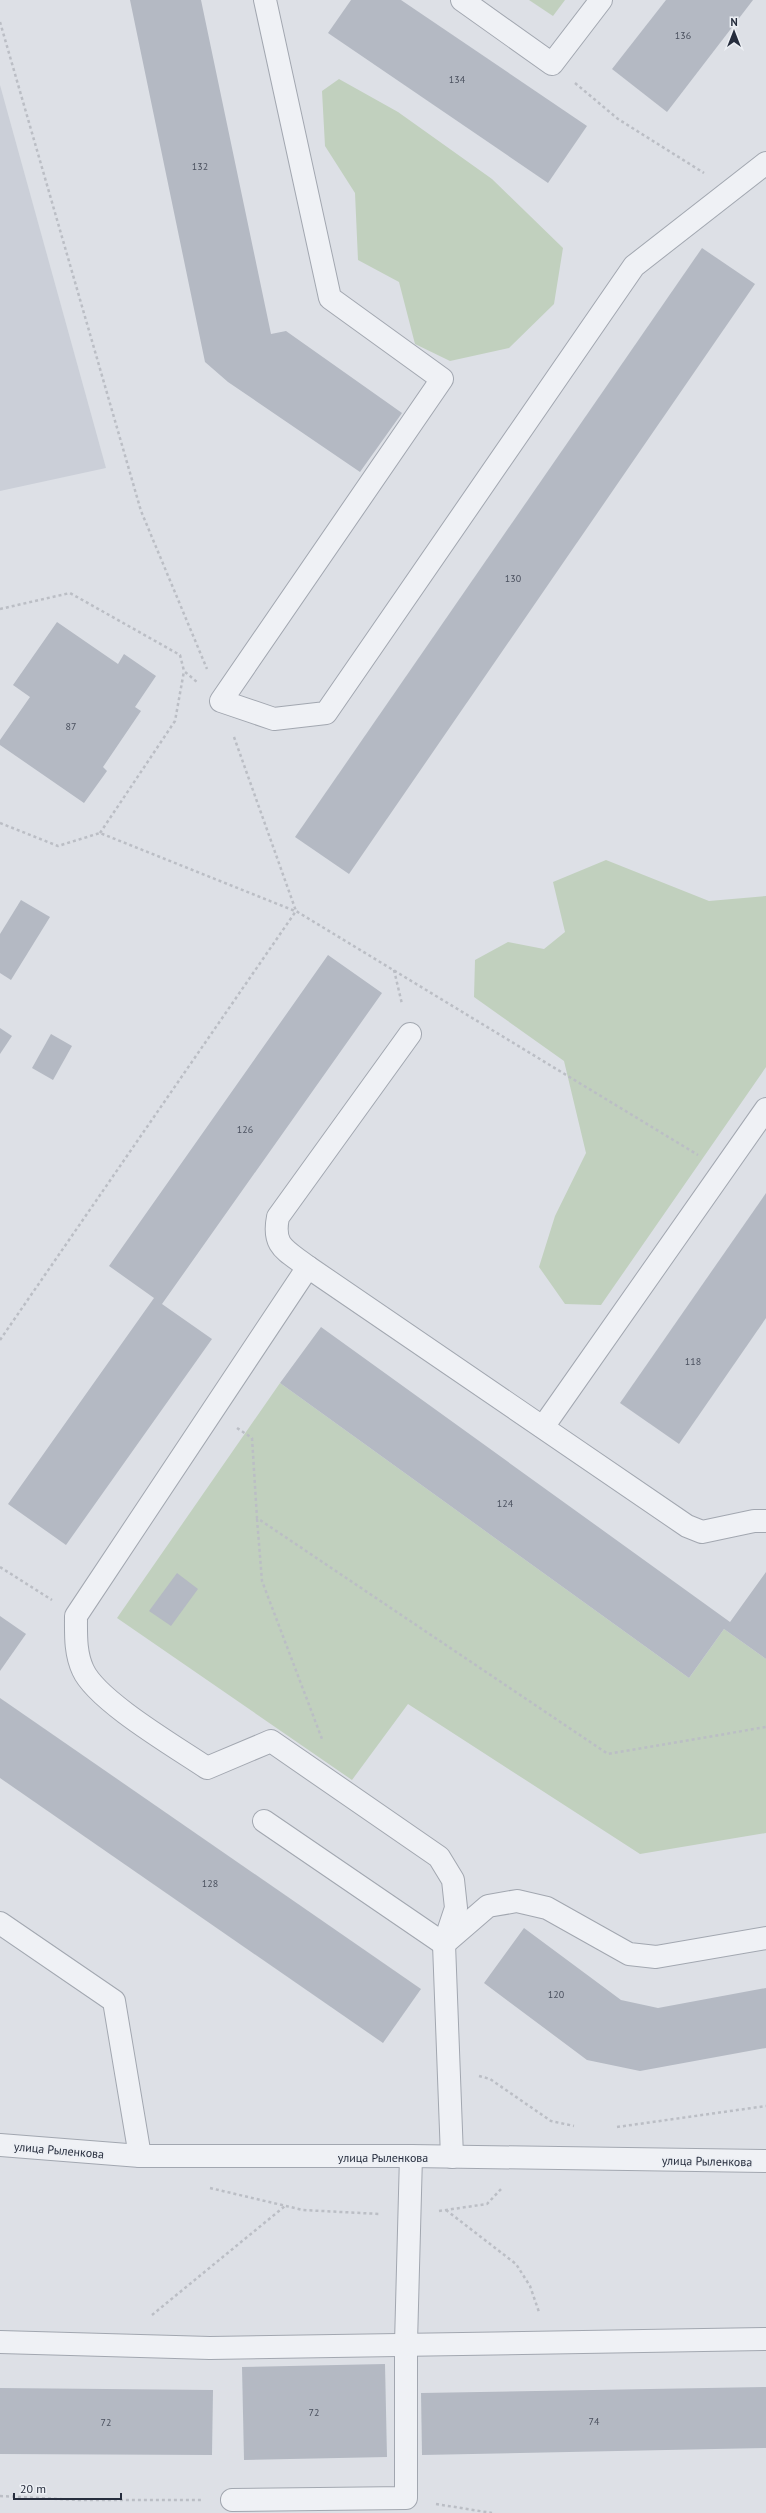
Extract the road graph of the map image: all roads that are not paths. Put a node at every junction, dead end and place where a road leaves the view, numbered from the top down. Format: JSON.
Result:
{"nodes":[{"id":1,"x":265,"y":0,"type":"edge"},
{"id":2,"x":462,"y":0,"type":"edge"},
{"id":3,"x":601,"y":0,"type":"edge"},
{"id":4,"x":766,"y":163,"type":"edge"},
{"id":5,"x":410,"y":1034,"type":"road end"},
{"id":6,"x":766,"y":1109,"type":"edge"},
{"id":7,"x":308,"y":1267,"type":"junction"},
{"id":8,"x":543,"y":1427,"type":"junction"},
{"id":9,"x":766,"y":1521,"type":"edge"},
{"id":10,"x":264,"y":1821,"type":"dead end"},
{"id":11,"x":0,"y":1923,"type":"edge"},
{"id":12,"x":766,"y":1938,"type":"edge"},
{"id":13,"x":444,"y":1944,"type":"junction"},
{"id":14,"x":0,"y":2145,"type":"edge"},
{"id":15,"x":140,"y":2156,"type":"junction"},
{"id":16,"x":411,"y":2156,"type":"junction"},
{"id":17,"x":452,"y":2157,"type":"junction"},
{"id":18,"x":766,"y":2161,"type":"edge"},
{"id":19,"x":766,"y":2339,"type":"edge"},
{"id":20,"x":0,"y":2342,"type":"edge"},
{"id":21,"x":406,"y":2343,"type":"junction"},
{"id":22,"x":232,"y":2500,"type":"road end"}],
"edges":[{"from":1,"to":4,"type":"street"},
{"from":2,"to":3,"type":"street"},
{"from":5,"to":7,"type":"street"},
{"from":6,"to":8,"type":"street"},
{"from":7,"to":8,"type":"street"},
{"from":7,"to":13,"type":"street"},
{"from":8,"to":9,"type":"street"},
{"from":10,"to":13,"type":"street"},
{"from":11,"to":15,"type":"street"},
{"from":12,"to":13,"type":"street"},
{"from":13,"to":17,"type":"street"},
{"from":14,"to":15,"type":"street","name":"улица Рыленкова"},
{"from":15,"to":16,"type":"street","name":"улица Рыленкова"},
{"from":16,"to":17,"type":"street","name":"улица Рыленкова"},
{"from":16,"to":21,"type":"street"},
{"from":17,"to":18,"type":"street","name":"улица Рыленкова"},
{"from":19,"to":21,"type":"street"},
{"from":20,"to":21,"type":"street"},
{"from":21,"to":22,"type":"street"}]}
